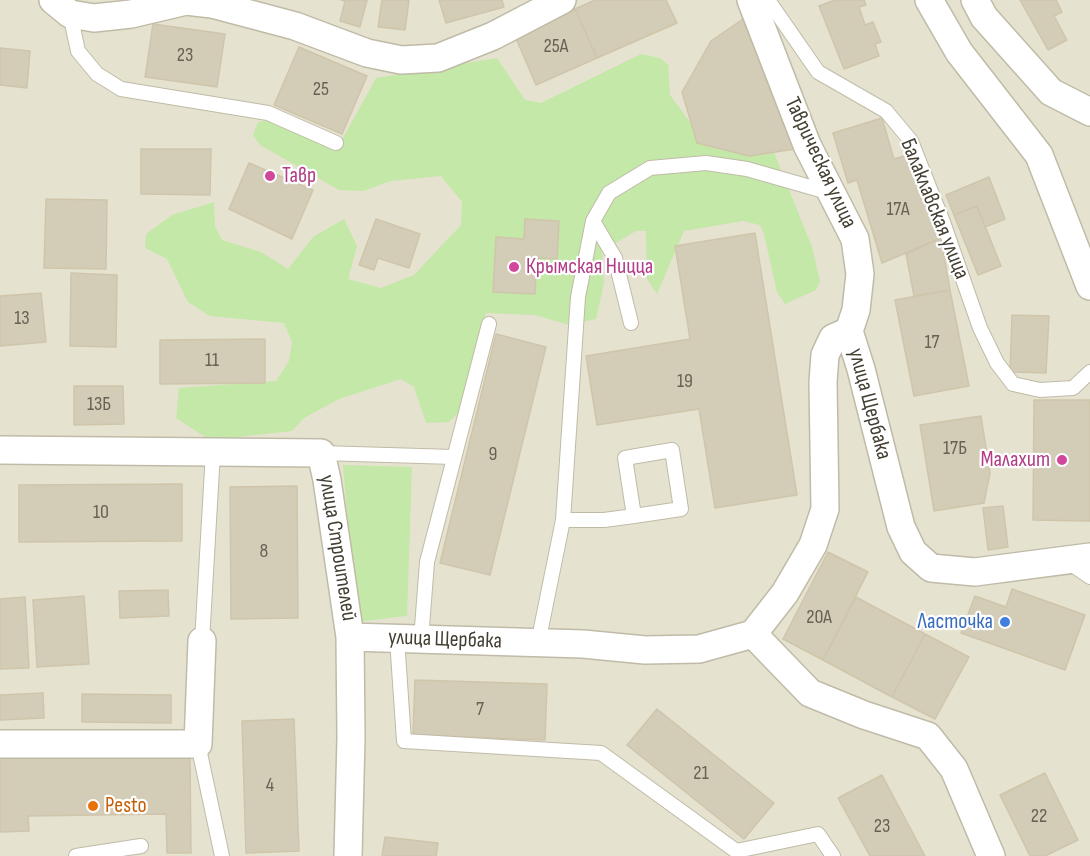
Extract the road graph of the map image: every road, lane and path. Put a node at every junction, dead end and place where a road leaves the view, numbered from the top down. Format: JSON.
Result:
{"nodes":[{"id":1,"x":562,"y":0,"type":"edge"},
{"id":2,"x":751,"y":0,"type":"edge"},
{"id":3,"x":768,"y":0,"type":"edge"},
{"id":4,"x":928,"y":0,"type":"edge"},
{"id":5,"x":975,"y":0,"type":"edge"},
{"id":6,"x":62,"y":7,"type":"edge"},
{"id":7,"x":1090,"y":112,"type":"edge"},
{"id":8,"x":336,"y":143,"type":"dead end"},
{"id":9,"x":833,"y":194,"type":"junction"},
{"id":10,"x":593,"y":221,"type":"junction"},
{"id":11,"x":1090,"y":286,"type":"edge"},
{"id":12,"x":631,"y":323,"type":"dead end"},
{"id":13,"x":489,"y":324,"type":"dead end"},
{"id":14,"x":849,"y":331,"type":"junction"},
{"id":15,"x":1090,"y":372,"type":"edge"},
{"id":16,"x":0,"y":450,"type":"edge"},
{"id":17,"x":213,"y":452,"type":"junction"},
{"id":18,"x":321,"y":453,"type":"junction"},
{"id":19,"x":454,"y":457,"type":"junction"},
{"id":20,"x":634,"y":516,"type":"junction"},
{"id":21,"x":562,"y":520,"type":"junction"},
{"id":22,"x":1078,"y":559,"type":"edge"},
{"id":23,"x":1090,"y":577,"type":"edge"},
{"id":24,"x":753,"y":634,"type":"junction"},
{"id":25,"x":350,"y":637,"type":"junction"},
{"id":26,"x":409,"y":639,"type":"junction"},
{"id":27,"x":202,"y":641,"type":"joint"},
{"id":28,"x":538,"y":643,"type":"junction"},
{"id":29,"x":0,"y":744,"type":"edge"},
{"id":30,"x":198,"y":744,"type":"junction"},
{"id":31,"x":141,"y":846,"type":"dead end"},
{"id":32,"x":76,"y":856,"type":"edge"},
{"id":33,"x":222,"y":856,"type":"edge"},
{"id":34,"x":348,"y":856,"type":"edge"},
{"id":35,"x":833,"y":856,"type":"edge"},
{"id":36,"x":991,"y":856,"type":"edge"}],
"edges":[{"from":1,"to":6,"type":"street"},
{"from":2,"to":9,"type":"street","name":"Таврическая улица"},
{"from":3,"to":15,"type":"lane","name":"Балаклавская улица"},
{"from":4,"to":11,"type":"street"},
{"from":5,"to":7,"type":"street"},
{"from":6,"to":8,"type":"lane"},
{"from":9,"to":10,"type":"lane"},
{"from":9,"to":14,"type":"street","name":"Таврическая улица"},
{"from":10,"to":12,"type":"lane"},
{"from":10,"to":21,"type":"lane"},
{"from":13,"to":19,"type":"lane"},
{"from":14,"to":22,"type":"street","name":"улица Щербака"},
{"from":14,"to":24,"type":"street","name":"улица Щербака"},
{"from":16,"to":17,"type":"street","name":"улица Строителей"},
{"from":17,"to":18,"type":"street","name":"улица Строителей"},
{"from":17,"to":27,"type":"lane"},
{"from":18,"to":19,"type":"lane"},
{"from":18,"to":25,"type":"street","name":"улица Строителей"},
{"from":19,"to":26,"type":"lane"},
{"from":20,"to":20,"type":"lane"},
{"from":20,"to":21,"type":"lane"},
{"from":21,"to":28,"type":"lane"},
{"from":22,"to":23,"type":"lane"},
{"from":24,"to":28,"type":"street","name":"улица Щербака"},
{"from":24,"to":36,"type":"street"},
{"from":25,"to":26,"type":"street","name":"улица Щербака"},
{"from":25,"to":34,"type":"street","name":"улица Строителей"},
{"from":26,"to":28,"type":"street","name":"улица Щербака"},
{"from":26,"to":35,"type":"lane"},
{"from":27,"to":30,"type":"street"},
{"from":29,"to":30,"type":"street"},
{"from":30,"to":33,"type":"lane"},
{"from":31,"to":32,"type":"lane"}]}
